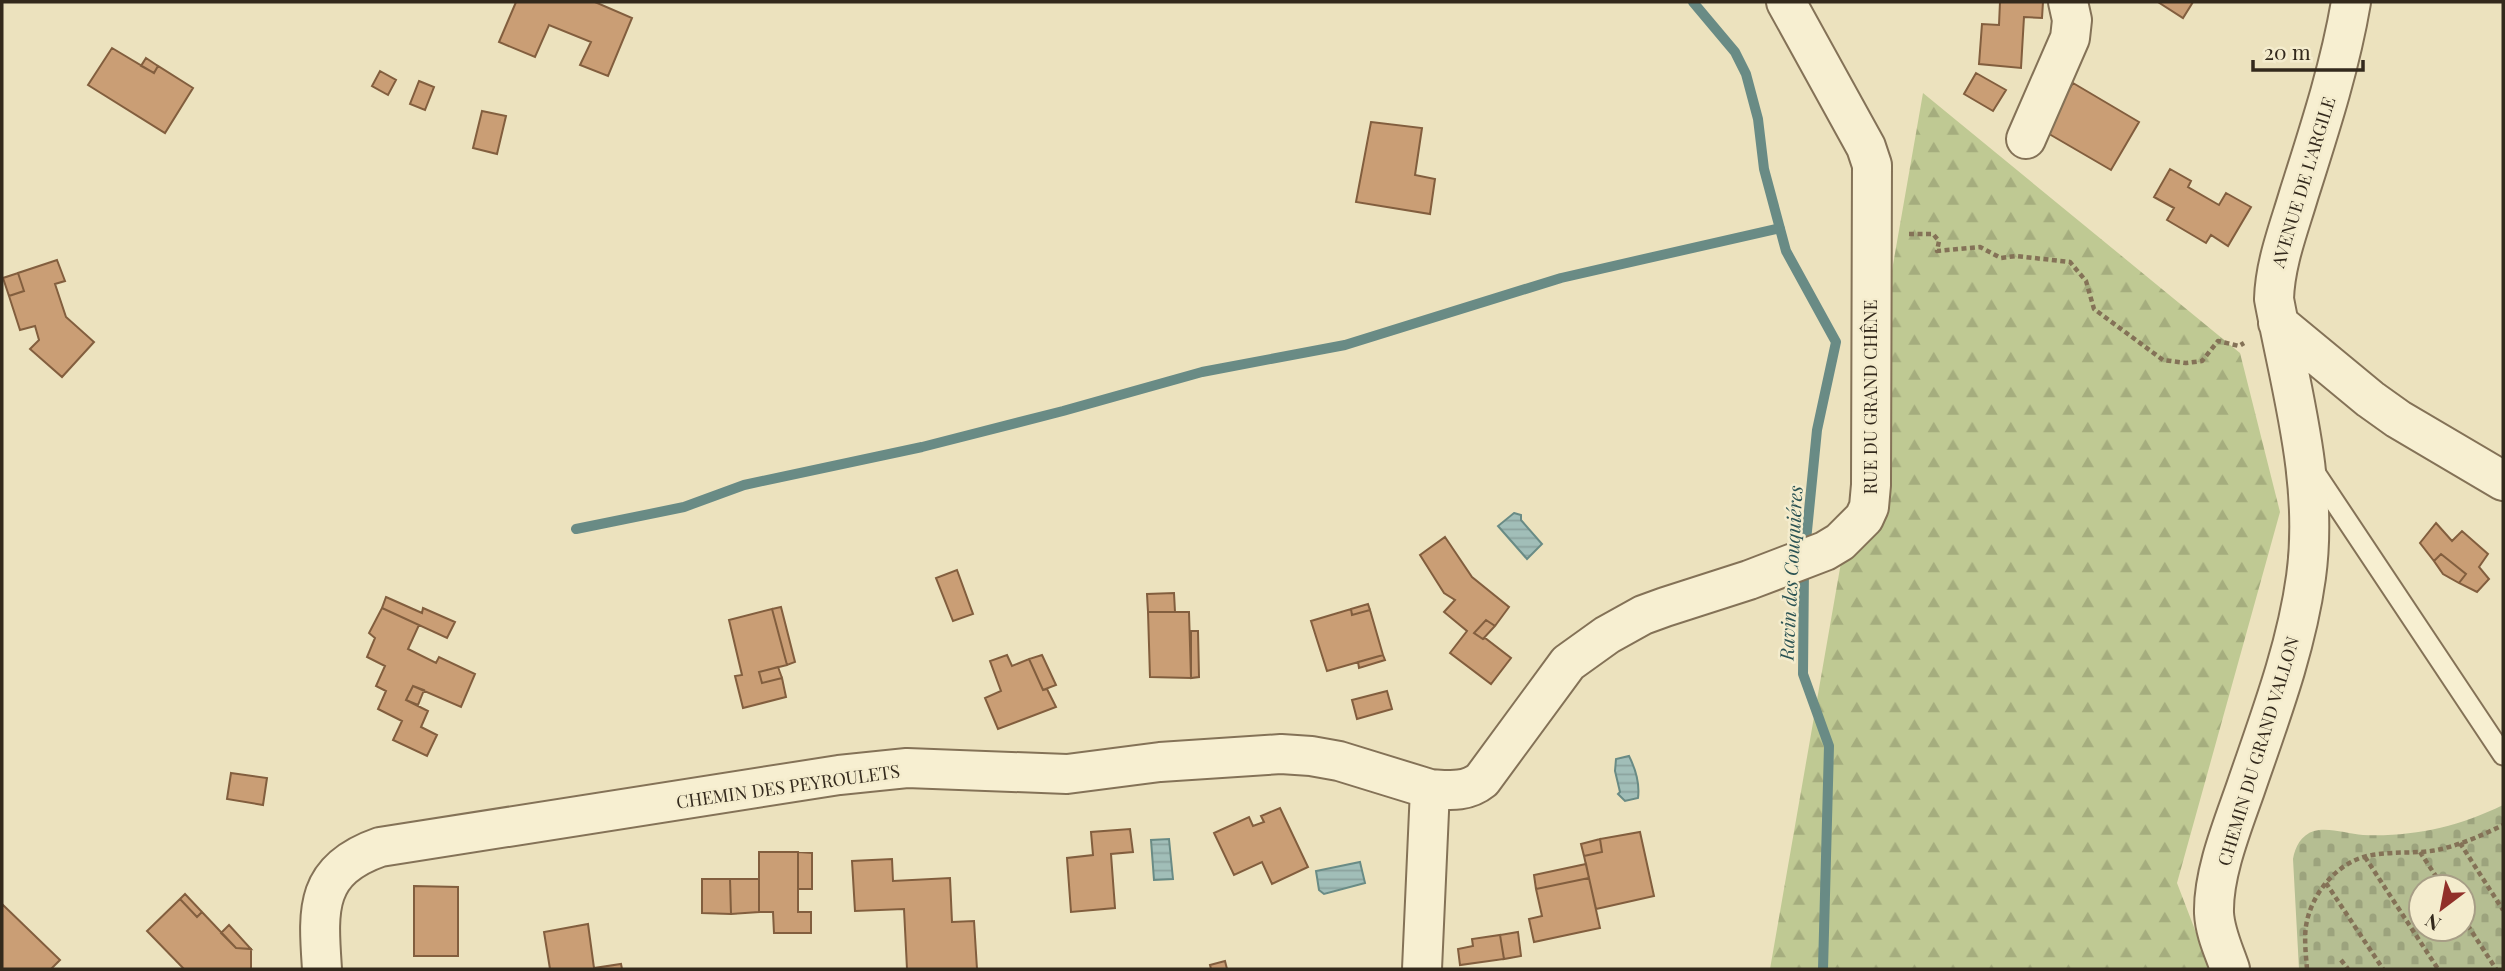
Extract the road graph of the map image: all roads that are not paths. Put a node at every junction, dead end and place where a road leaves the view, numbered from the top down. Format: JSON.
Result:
{"nodes":[{"id":1,"x":1786,"y":2,"type":"edge"},
{"id":2,"x":2068,"y":2,"type":"edge"},
{"id":3,"x":2351,"y":2,"type":"edge"},
{"id":4,"x":2026,"y":139,"type":"dead end"},
{"id":5,"x":2278,"y":323,"type":"junction"},
{"id":6,"x":2306,"y":458,"type":"junction"},
{"id":7,"x":2503,"y":481,"type":"edge"},
{"id":8,"x":2503,"y":755,"type":"edge"},
{"id":9,"x":1430,"y":789,"type":"junction"},
{"id":10,"x":322,"y":969,"type":"edge"},
{"id":11,"x":1422,"y":969,"type":"edge"},
{"id":12,"x":2230,"y":969,"type":"edge"}],
"edges":[{"from":1,"to":9,"type":"street","name":"RUE DU GRAND CHÊNE"},
{"from":2,"to":4,"type":"street"},
{"from":3,"to":5,"type":"street","name":"AVENUE DE L'ARGILE"},
{"from":5,"to":6,"type":"street","name":"CHEMIN DU GRAND VALLON"},
{"from":5,"to":7,"type":"street"},
{"from":6,"to":8,"type":"lane"},
{"from":6,"to":12,"type":"street","name":"CHEMIN DU GRAND VALLON"},
{"from":9,"to":10,"type":"street","name":"CHEMIN DES PEYROULETS"},
{"from":9,"to":11,"type":"street"}]}
